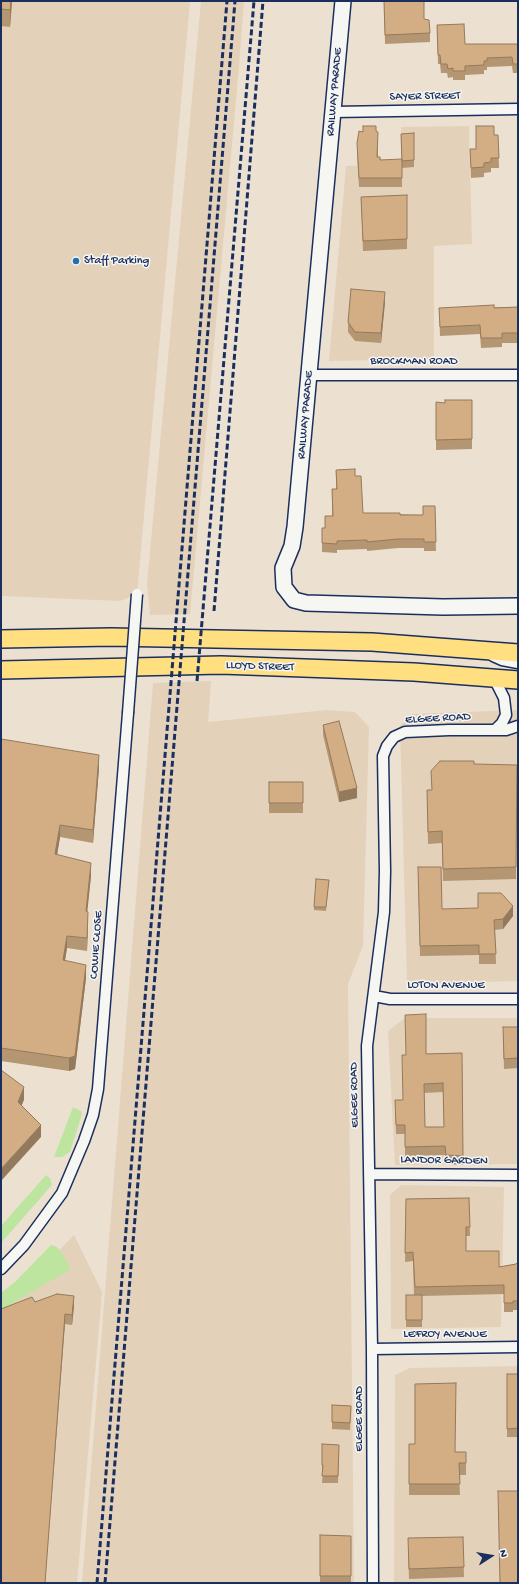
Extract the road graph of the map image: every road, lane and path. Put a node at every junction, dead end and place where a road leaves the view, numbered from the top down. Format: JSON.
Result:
{"nodes":[{"id":1,"x":343,"y":1,"type":"edge"},
{"id":2,"x":518,"y":109,"type":"edge"},
{"id":3,"x":333,"y":112,"type":"junction"},
{"id":4,"x":518,"y":374,"type":"edge"},
{"id":5,"x":310,"y":375,"type":"junction"},
{"id":6,"x":137,"y":594,"type":"dead end"},
{"id":7,"x":518,"y":606,"type":"edge"},
{"id":8,"x":1,"y":640,"type":"edge"},
{"id":9,"x":480,"y":650,"type":"junction"},
{"id":10,"x":518,"y":652,"type":"edge"},
{"id":11,"x":518,"y":663,"type":"edge"},
{"id":12,"x":38,"y":669,"type":"junction"},
{"id":13,"x":1,"y":670,"type":"edge"},
{"id":14,"x":1,"y":674,"type":"edge"},
{"id":15,"x":494,"y":678,"type":"junction"},
{"id":16,"x":518,"y":680,"type":"edge"},
{"id":17,"x":518,"y":726,"type":"edge"},
{"id":18,"x":495,"y":730,"type":"junction"},
{"id":19,"x":374,"y":996,"type":"junction"},
{"id":20,"x":518,"y":999,"type":"edge"},
{"id":21,"x":369,"y":1174,"type":"junction"},
{"id":22,"x":518,"y":1175,"type":"edge"},
{"id":23,"x":1,"y":1269,"type":"edge"},
{"id":24,"x":518,"y":1347,"type":"edge"},
{"id":25,"x":372,"y":1349,"type":"junction"},
{"id":26,"x":373,"y":1583,"type":"edge"}],
"edges":[{"from":1,"to":3,"type":"street","name":"RAILWAY PARADE"},
{"from":2,"to":3,"type":"street","name":"SAYER STREET"},
{"from":3,"to":5,"type":"street","name":"RAILWAY PARADE"},
{"from":4,"to":5,"type":"street","name":"BROCKMAN ROAD"},
{"from":5,"to":7,"type":"street","name":"RAILWAY PARADE"},
{"from":6,"to":23,"type":"street","name":"COWIE CLOSE","bridge":true},
{"from":8,"to":9,"type":"main road"},
{"from":9,"to":10,"type":"main road"},
{"from":9,"to":11,"type":"street"},
{"from":12,"to":13,"type":"main road","name":"LLOYD STREET"},
{"from":12,"to":14,"type":"main road"},
{"from":12,"to":15,"type":"main road","name":"LLOYD STREET"},
{"from":15,"to":16,"type":"main road","name":"LLOYD STREET"},
{"from":15,"to":18,"type":"street"},
{"from":17,"to":18,"type":"street","name":"ELGEE ROAD"},
{"from":18,"to":19,"type":"street","name":"ELGEE ROAD"},
{"from":19,"to":20,"type":"street","name":"LOTON AVENUE"},
{"from":19,"to":21,"type":"street","name":"ELGEE ROAD"},
{"from":21,"to":22,"type":"street","name":"LANDOR GARDEN"},
{"from":21,"to":25,"type":"street","name":"ELGEE ROAD"},
{"from":24,"to":25,"type":"street","name":"LEFROY AVENUE"},
{"from":25,"to":26,"type":"street","name":"ELGEE ROAD"}]}
